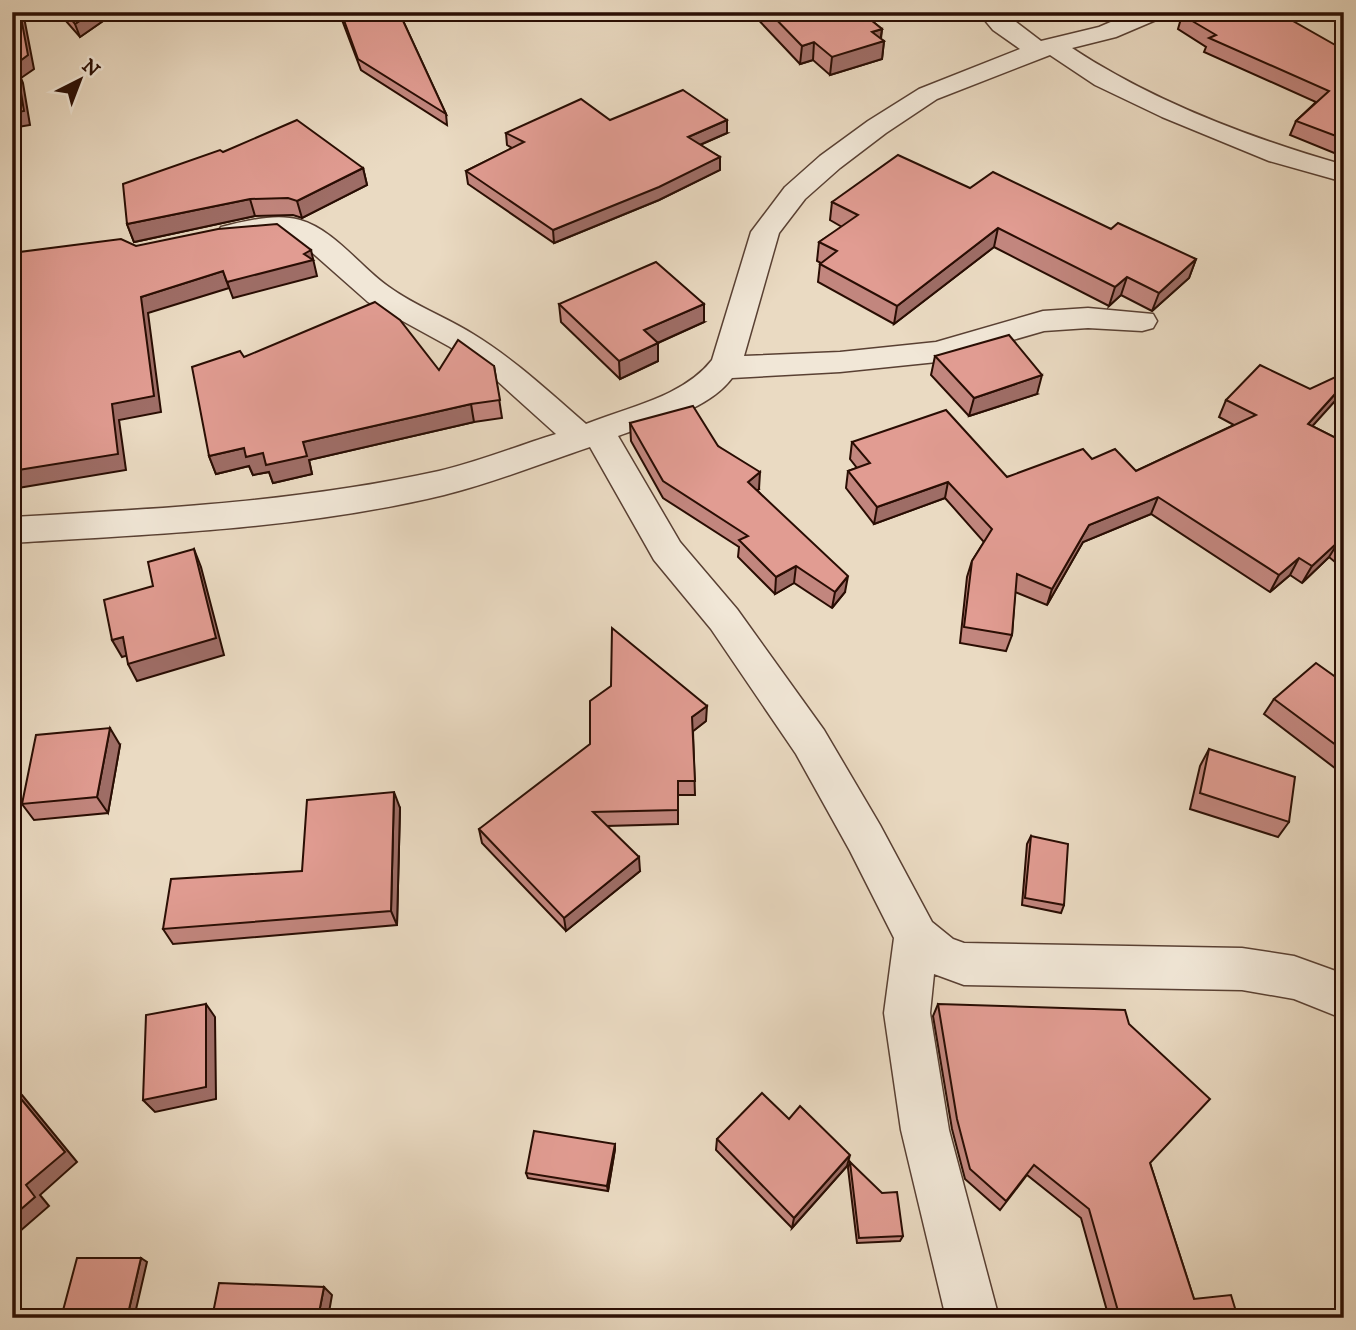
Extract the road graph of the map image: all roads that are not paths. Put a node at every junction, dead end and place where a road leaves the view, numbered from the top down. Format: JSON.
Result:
{"nodes":[{"id":1,"x":990,"y":12,"type":"edge"},
{"id":2,"x":1155,"y":12,"type":"edge"},
{"id":3,"x":1046,"y":48,"type":"junction"},
{"id":4,"x":1344,"y":174,"type":"edge"},
{"id":5,"x":202,"y":239,"type":"edge"},
{"id":6,"x":1142,"y":321,"type":"dead end"},
{"id":7,"x":722,"y":368,"type":"junction"},
{"id":8,"x":589,"y":435,"type":"junction"},
{"id":9,"x":12,"y":530,"type":"edge"},
{"id":10,"x":916,"y":937,"type":"junction"},
{"id":11,"x":1344,"y":997,"type":"edge"},
{"id":12,"x":974,"y":1318,"type":"edge"}],
"edges":[{"from":1,"to":3,"type":"street"},
{"from":2,"to":3,"type":"street"},
{"from":3,"to":4,"type":"street"},
{"from":3,"to":7,"type":"street"},
{"from":5,"to":8,"type":"street"},
{"from":6,"to":7,"type":"street"},
{"from":7,"to":8,"type":"street"},
{"from":8,"to":9,"type":"street"},
{"from":8,"to":10,"type":"street"},
{"from":10,"to":11,"type":"street"},
{"from":10,"to":12,"type":"street"}]}
